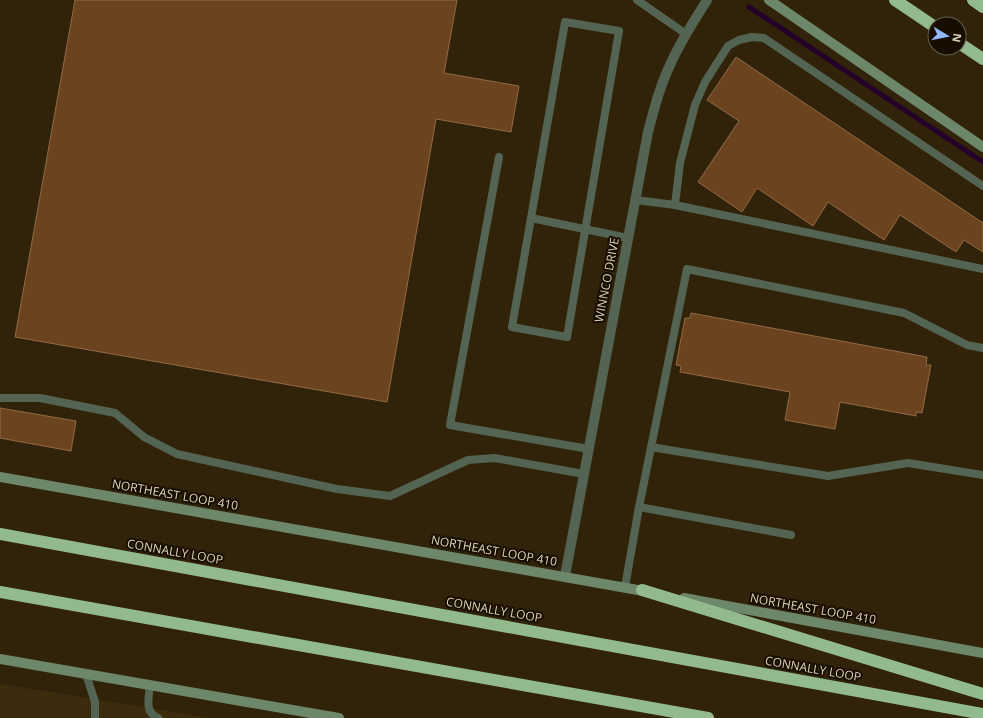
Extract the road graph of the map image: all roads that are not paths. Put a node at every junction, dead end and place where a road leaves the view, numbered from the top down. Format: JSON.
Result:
{"nodes":[{"id":1,"x":637,"y":0,"type":"edge"},
{"id":2,"x":707,"y":0,"type":"edge"},
{"id":3,"x":895,"y":0,"type":"edge"},
{"id":4,"x":973,"y":0,"type":"edge"},
{"id":5,"x":771,"y":1,"type":"edge"},
{"id":6,"x":983,"y":7,"type":"edge"},
{"id":7,"x":927,"y":22,"type":"edge"},
{"id":8,"x":686,"y":34,"type":"junction"},
{"id":9,"x":967,"y":48,"type":"edge"},
{"id":10,"x":983,"y":59,"type":"edge"},
{"id":11,"x":983,"y":147,"type":"edge"},
{"id":12,"x":499,"y":157,"type":"dead end"},
{"id":13,"x":983,"y":186,"type":"edge"},
{"id":14,"x":636,"y":200,"type":"junction"},
{"id":15,"x":676,"y":205,"type":"junction"},
{"id":16,"x":531,"y":218,"type":"junction"},
{"id":17,"x":586,"y":230,"type":"junction"},
{"id":18,"x":628,"y":238,"type":"junction"},
{"id":19,"x":983,"y":269,"type":"edge"},
{"id":20,"x":983,"y":348,"type":"edge"},
{"id":21,"x":0,"y":398,"type":"edge"},
{"id":22,"x":651,"y":447,"type":"junction"},
{"id":23,"x":588,"y":449,"type":"junction"},
{"id":24,"x":584,"y":474,"type":"junction"},
{"id":25,"x":983,"y":475,"type":"edge"},
{"id":26,"x":0,"y":478,"type":"edge"},
{"id":27,"x":639,"y":507,"type":"junction"},
{"id":28,"x":0,"y":534,"type":"edge"},
{"id":29,"x":791,"y":535,"type":"dead end"},
{"id":30,"x":565,"y":576,"type":"junction"},
{"id":31,"x":624,"y":587,"type":"junction"},
{"id":32,"x":642,"y":590,"type":"junction"},
{"id":33,"x":0,"y":592,"type":"edge"},
{"id":34,"x":983,"y":653,"type":"edge"},
{"id":35,"x":0,"y":659,"type":"edge"},
{"id":36,"x":86,"y":674,"type":"junction"},
{"id":37,"x":150,"y":685,"type":"junction"},
{"id":38,"x":983,"y":694,"type":"edge"},
{"id":39,"x":983,"y":714,"type":"edge"},
{"id":40,"x":95,"y":718,"type":"edge"},
{"id":41,"x":158,"y":718,"type":"edge"},
{"id":42,"x":339,"y":718,"type":"edge"},
{"id":43,"x":708,"y":718,"type":"edge"}],
"edges":[{"from":1,"to":8,"type":"lane"},
{"from":2,"to":8,"type":"street","name":"WINNCO DRIVE"},
{"from":3,"to":7,"type":"highway"},
{"from":4,"to":6,"type":"highway"},
{"from":5,"to":11,"type":"main road"},
{"from":8,"to":14,"type":"street","name":"WINNCO DRIVE"},
{"from":9,"to":10,"type":"highway"},
{"from":12,"to":23,"type":"lane"},
{"from":13,"to":15,"type":"lane"},
{"from":14,"to":15,"type":"lane"},
{"from":14,"to":18,"type":"street","name":"WINNCO DRIVE"},
{"from":15,"to":19,"type":"lane"},
{"from":16,"to":17,"type":"lane"},
{"from":16,"to":17,"type":"lane"},
{"from":16,"to":17,"type":"lane"},
{"from":17,"to":18,"type":"lane"},
{"from":18,"to":23,"type":"street","name":"WINNCO DRIVE"},
{"from":20,"to":22,"type":"lane"},
{"from":21,"to":24,"type":"lane"},
{"from":22,"to":25,"type":"lane"},
{"from":22,"to":27,"type":"lane"},
{"from":23,"to":24,"type":"street","name":"WINNCO DRIVE"},
{"from":24,"to":30,"type":"street","name":"WINNCO DRIVE"},
{"from":26,"to":30,"type":"main road","name":"NORTHEAST LOOP 410"},
{"from":27,"to":29,"type":"lane"},
{"from":27,"to":31,"type":"lane"},
{"from":28,"to":39,"type":"highway","name":"CONNALLY LOOP"},
{"from":30,"to":31,"type":"main road","name":"NORTHEAST LOOP 410"},
{"from":31,"to":32,"type":"main road","name":"NORTHEAST LOOP 410"},
{"from":32,"to":34,"type":"main road","name":"NORTHEAST LOOP 410"},
{"from":32,"to":38,"type":"highway"},
{"from":33,"to":43,"type":"highway"},
{"from":35,"to":36,"type":"main road"},
{"from":36,"to":37,"type":"main road"},
{"from":36,"to":40,"type":"lane"},
{"from":37,"to":41,"type":"lane"},
{"from":37,"to":42,"type":"main road"}]}
